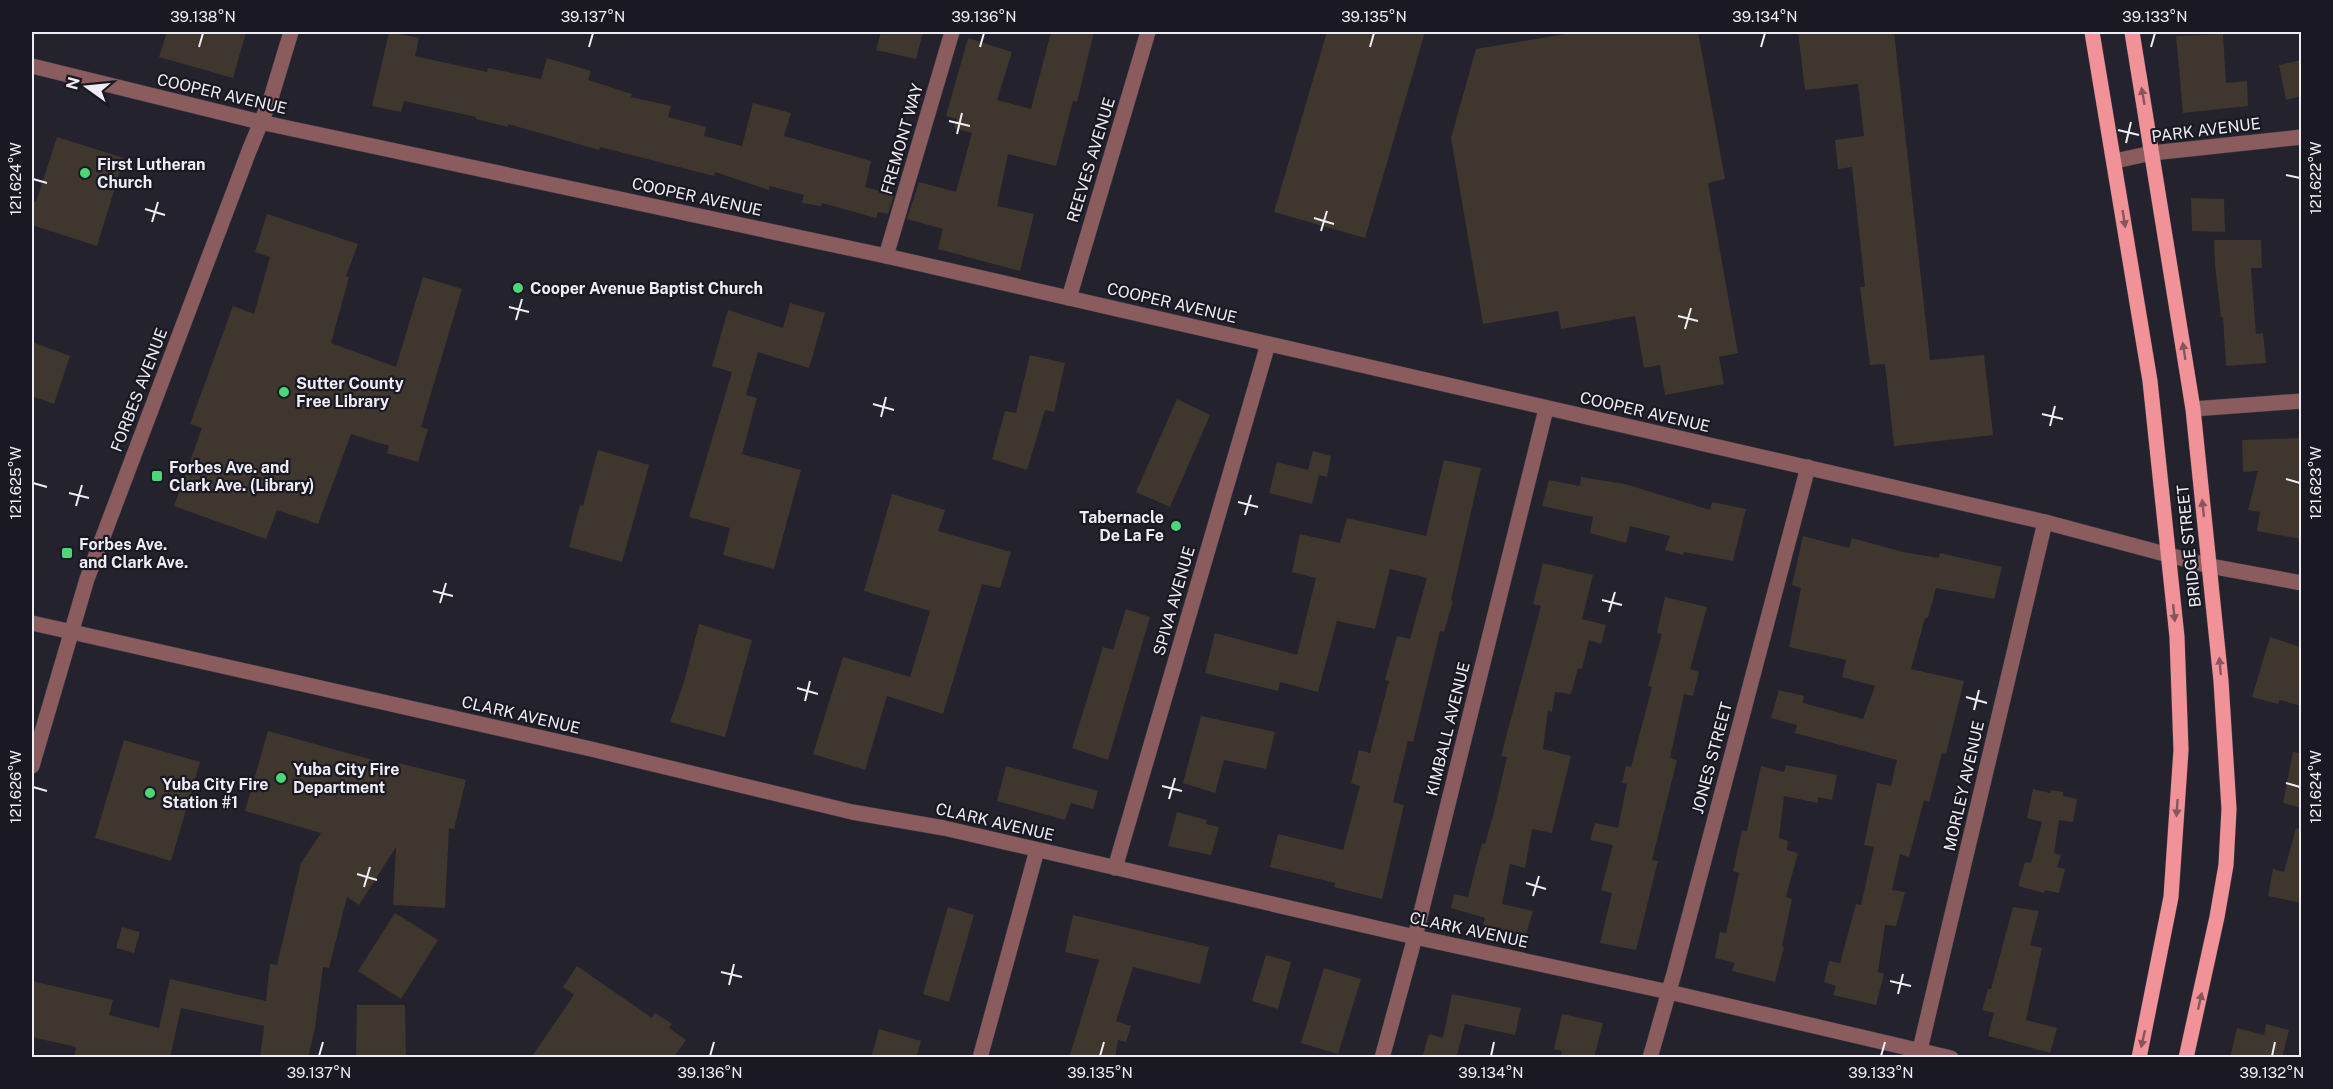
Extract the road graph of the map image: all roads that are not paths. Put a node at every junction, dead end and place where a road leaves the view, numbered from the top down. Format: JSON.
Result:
{"nodes":[{"id":1,"x":291,"y":32,"type":"edge"},
{"id":2,"x":952,"y":32,"type":"edge"},
{"id":3,"x":1148,"y":32,"type":"edge"},
{"id":4,"x":2092,"y":32,"type":"edge"},
{"id":5,"x":2132,"y":32,"type":"edge"},
{"id":6,"x":32,"y":66,"type":"edge"},
{"id":7,"x":260,"y":122,"type":"junction"},
{"id":8,"x":2301,"y":137,"type":"edge"},
{"id":9,"x":2152,"y":153,"type":"junction"},
{"id":10,"x":2115,"y":161,"type":"junction"},
{"id":11,"x":886,"y":256,"type":"junction"},
{"id":12,"x":1069,"y":298,"type":"junction"},
{"id":13,"x":1268,"y":344,"type":"junction"},
{"id":14,"x":2301,"y":400,"type":"edge"},
{"id":15,"x":1546,"y":409,"type":"junction"},
{"id":16,"x":2193,"y":409,"type":"junction"},
{"id":17,"x":1808,"y":467,"type":"junction"},
{"id":18,"x":2045,"y":522,"type":"junction"},
{"id":19,"x":2168,"y":555,"type":"junction"},
{"id":20,"x":2210,"y":566,"type":"junction"},
{"id":21,"x":2301,"y":583,"type":"edge"},
{"id":22,"x":32,"y":623,"type":"edge"},
{"id":23,"x":70,"y":632,"type":"junction"},
{"id":24,"x":32,"y":766,"type":"edge"},
{"id":25,"x":1036,"y":850,"type":"junction"},
{"id":26,"x":1115,"y":868,"type":"junction"},
{"id":27,"x":1415,"y":937,"type":"junction"},
{"id":28,"x":1669,"y":992,"type":"junction"},
{"id":29,"x":1919,"y":1054,"type":"edge"},
{"id":30,"x":980,"y":1058,"type":"edge"},
{"id":31,"x":1382,"y":1058,"type":"edge"},
{"id":32,"x":1650,"y":1058,"type":"edge"},
{"id":33,"x":1951,"y":1058,"type":"edge"},
{"id":34,"x":2139,"y":1058,"type":"edge"},
{"id":35,"x":2186,"y":1058,"type":"edge"}],
"edges":[{"from":1,"to":7,"type":"street","name":"FORBES AVENUE"},
{"from":2,"to":11,"type":"street","name":"FREMONT WAY"},
{"from":3,"to":12,"type":"street","name":"REEVES AVENUE"},
{"from":4,"to":10,"type":"main road","name":"BRIDGE STREET"},
{"from":9,"to":5,"type":"main road","name":"BRIDGE STREET","one_way":true},
{"from":6,"to":7,"type":"street","name":"COOPER AVENUE"},
{"from":7,"to":11,"type":"street","name":"COOPER AVENUE"},
{"from":7,"to":23,"type":"street","name":"FORBES AVENUE"},
{"from":8,"to":9,"type":"street","name":"PARK AVENUE"},
{"from":9,"to":10,"type":"street","name":"PARK AVENUE"},
{"from":16,"to":9,"type":"main road","name":"BRIDGE STREET","one_way":true},
{"from":10,"to":19,"type":"main road","name":"BRIDGE STREET","one_way":true},
{"from":11,"to":12,"type":"street","name":"COOPER AVENUE"},
{"from":12,"to":13,"type":"street","name":"COOPER AVENUE"},
{"from":13,"to":15,"type":"street","name":"COOPER AVENUE"},
{"from":13,"to":26,"type":"street","name":"SPIVA AVENUE"},
{"from":14,"to":16,"type":"street"},
{"from":15,"to":17,"type":"street","name":"COOPER AVENUE"},
{"from":15,"to":27,"type":"street","name":"KIMBALL AVENUE"},
{"from":20,"to":16,"type":"main road","name":"BRIDGE STREET","one_way":true},
{"from":17,"to":18,"type":"street","name":"COOPER AVENUE"},
{"from":17,"to":28,"type":"street","name":"JONES STREET"},
{"from":18,"to":19,"type":"street","name":"COOPER AVENUE"},
{"from":18,"to":29,"type":"street","name":"MORLEY AVENUE"},
{"from":19,"to":20,"type":"street","name":"COOPER AVENUE"},
{"from":19,"to":34,"type":"main road","name":"BRIDGE STREET","one_way":true},
{"from":20,"to":21,"type":"street","name":"COOPER AVENUE"},
{"from":35,"to":20,"type":"main road","name":"BRIDGE STREET","one_way":true},
{"from":22,"to":23,"type":"street","name":"CLARK AVENUE"},
{"from":23,"to":24,"type":"street","name":"FORBES AVENUE"},
{"from":23,"to":25,"type":"street","name":"CLARK AVENUE"},
{"from":25,"to":26,"type":"street","name":"CLARK AVENUE"},
{"from":25,"to":30,"type":"street"},
{"from":26,"to":27,"type":"street","name":"CLARK AVENUE"},
{"from":27,"to":28,"type":"street","name":"CLARK AVENUE"},
{"from":27,"to":31,"type":"street","name":"KIMBALL AVENUE"},
{"from":28,"to":29,"type":"street","name":"CLARK AVENUE"},
{"from":28,"to":32,"type":"street","name":"JONES STREET"},
{"from":29,"to":33,"type":"street","name":"CLARK AVENUE"}]}
